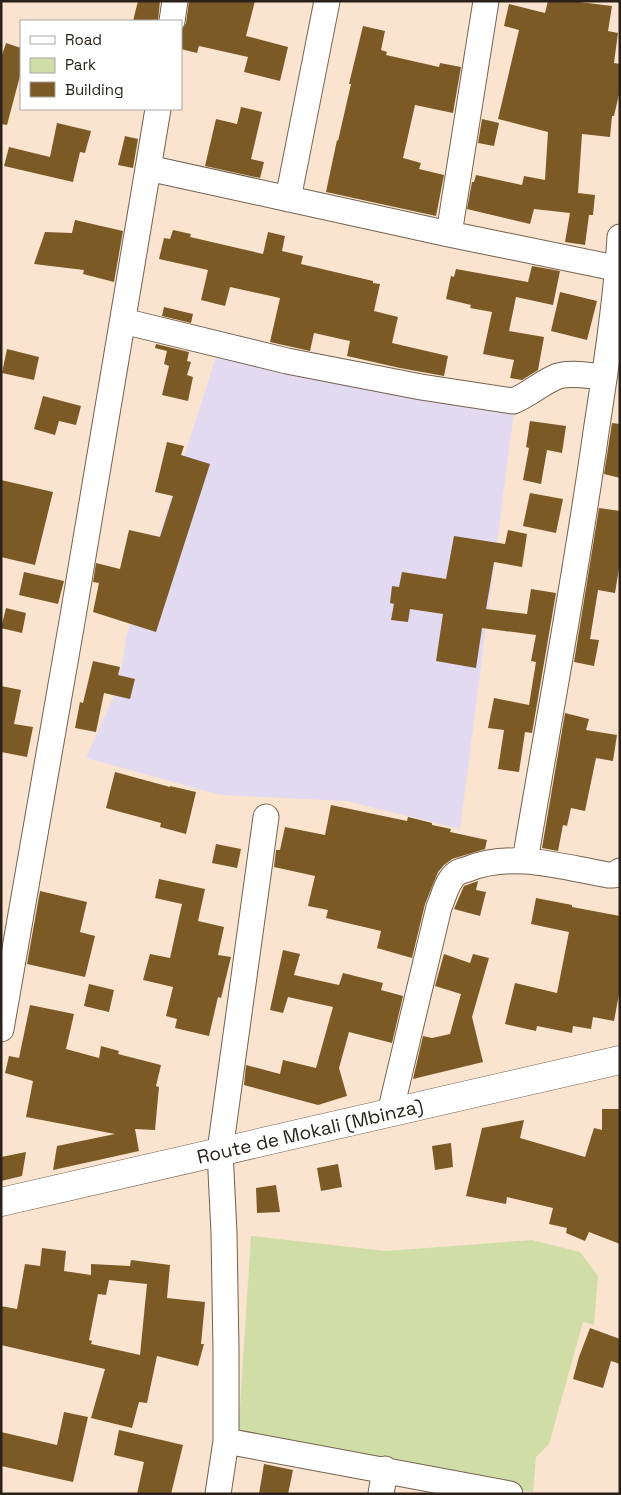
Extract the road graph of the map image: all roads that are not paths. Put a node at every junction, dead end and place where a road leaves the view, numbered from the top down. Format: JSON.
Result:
{"nodes":[{"id":1,"x":175,"y":1,"type":"edge"},
{"id":2,"x":328,"y":1,"type":"edge"},
{"id":3,"x":486,"y":1,"type":"edge"},
{"id":4,"x":172,"y":20,"type":"edge"},
{"id":5,"x":158,"y":110,"type":"edge"},
{"id":6,"x":148,"y":168,"type":"junction"},
{"id":7,"x":288,"y":199,"type":"junction"},
{"id":8,"x":449,"y":234,"type":"junction"},
{"id":9,"x":620,"y":237,"type":"edge"},
{"id":10,"x":619,"y":269,"type":"edge"},
{"id":11,"x":123,"y":321,"type":"junction"},
{"id":12,"x":604,"y":377,"type":"junction"},
{"id":13,"x":266,"y":817,"type":"dead end"},
{"id":14,"x":525,"y":861,"type":"junction"},
{"id":15,"x":620,"y":871,"type":"edge"},
{"id":16,"x":1,"y":1030,"type":"edge"},
{"id":17,"x":620,"y":1060,"type":"edge"},
{"id":18,"x":390,"y":1113,"type":"junction"},
{"id":19,"x":220,"y":1151,"type":"junction"},
{"id":20,"x":1,"y":1202,"type":"edge"},
{"id":21,"x":226,"y":1441,"type":"junction"},
{"id":22,"x":385,"y":1470,"type":"junction"},
{"id":23,"x":218,"y":1494,"type":"edge"},
{"id":24,"x":381,"y":1494,"type":"edge"},
{"id":25,"x":510,"y":1494,"type":"edge"}],
"edges":[{"from":1,"to":4,"type":"street"},
{"from":2,"to":7,"type":"street"},
{"from":3,"to":8,"type":"street"},
{"from":5,"to":6,"type":"street"},
{"from":6,"to":7,"type":"street"},
{"from":6,"to":11,"type":"street"},
{"from":7,"to":8,"type":"street"},
{"from":8,"to":10,"type":"street"},
{"from":9,"to":10,"type":"street"},
{"from":10,"to":12,"type":"street"},
{"from":11,"to":12,"type":"street"},
{"from":11,"to":16,"type":"street"},
{"from":12,"to":14,"type":"street"},
{"from":13,"to":19,"type":"street"},
{"from":14,"to":15,"type":"street"},
{"from":14,"to":18,"type":"street"},
{"from":17,"to":18,"type":"street","name":"Route de Mokali (Mbinza)"},
{"from":18,"to":19,"type":"street","name":"Route de Mokali (Mbinza)"},
{"from":19,"to":20,"type":"street","name":"Route de Mokali (Mbinza)"},
{"from":19,"to":21,"type":"street"},
{"from":21,"to":22,"type":"street"},
{"from":21,"to":23,"type":"street"},
{"from":22,"to":24,"type":"street"},
{"from":22,"to":25,"type":"street"}]}
